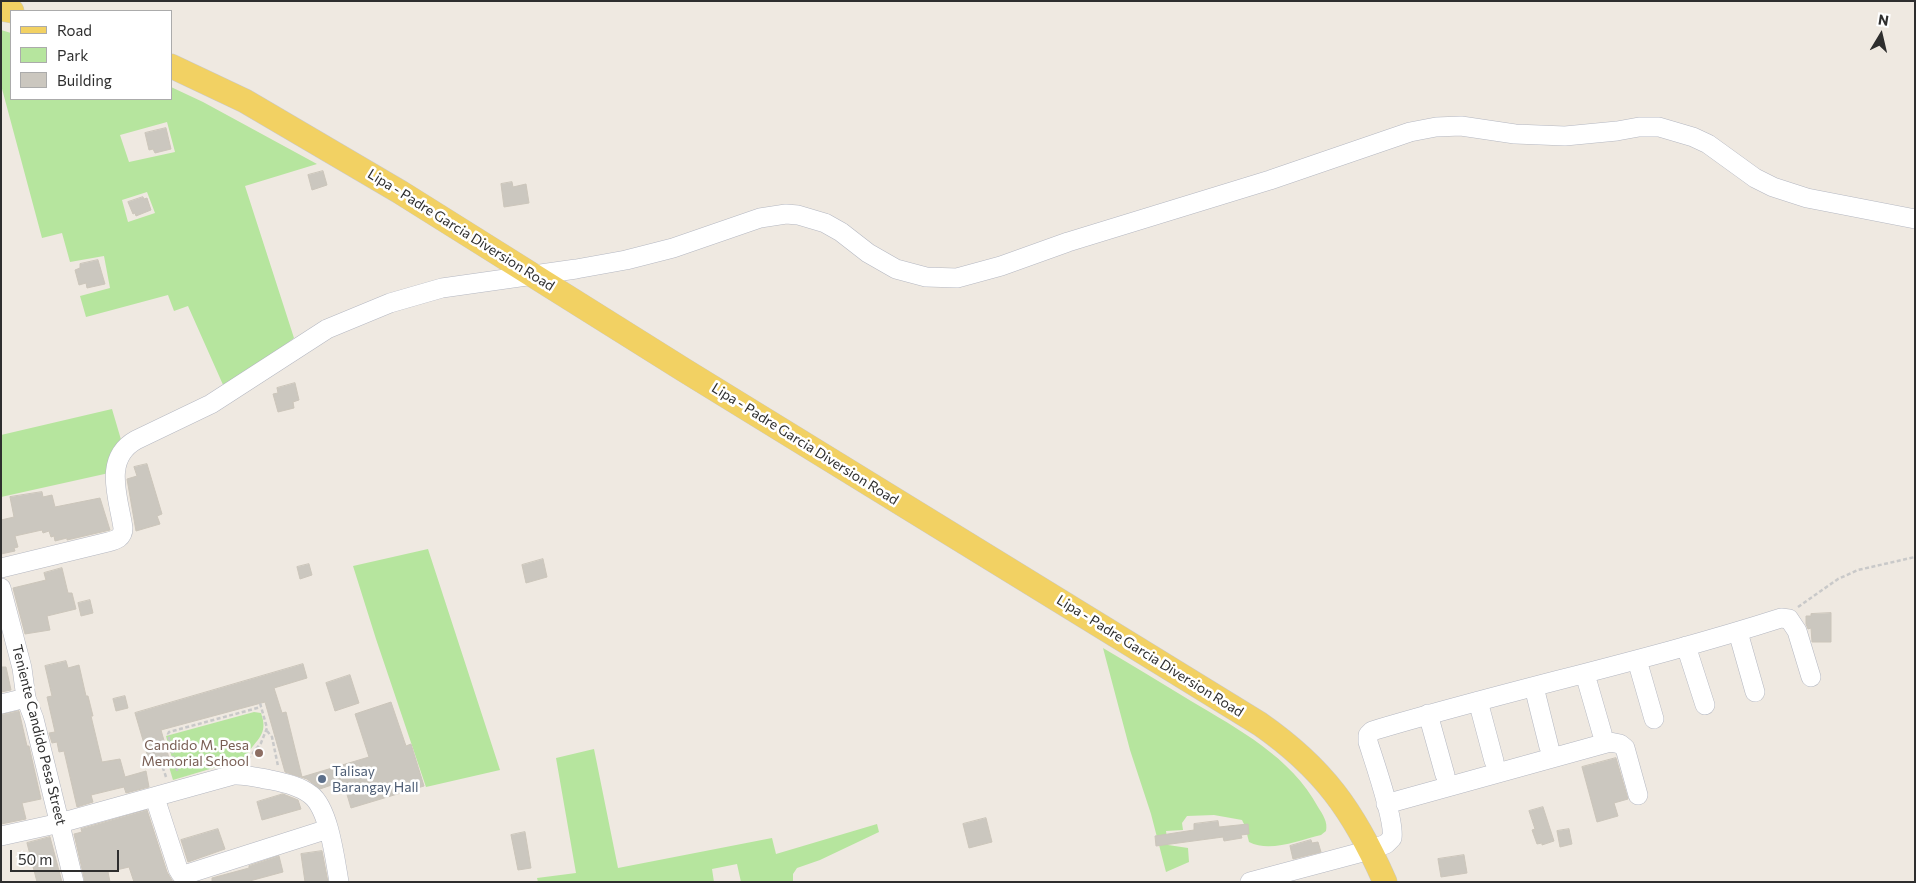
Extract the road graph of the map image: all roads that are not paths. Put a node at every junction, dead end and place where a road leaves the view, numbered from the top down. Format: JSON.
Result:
{"nodes":[{"id":1,"x":172,"y":66,"type":"edge"},
{"id":2,"x":1915,"y":219,"type":"edge"},
{"id":3,"x":536,"y":276,"type":"junction"},
{"id":4,"x":1,"y":568,"type":"edge"},
{"id":5,"x":1,"y":588,"type":"edge"},
{"id":6,"x":1738,"y":632,"type":"junction"},
{"id":7,"x":1686,"y":646,"type":"junction"},
{"id":8,"x":1638,"y":660,"type":"junction"},
{"id":9,"x":1585,"y":674,"type":"junction"},
{"id":10,"x":1811,"y":677,"type":"dead end"},
{"id":11,"x":1534,"y":687,"type":"junction"},
{"id":12,"x":1755,"y":692,"type":"dead end"},
{"id":13,"x":26,"y":698,"type":"junction"},
{"id":14,"x":1478,"y":701,"type":"junction"},
{"id":15,"x":1,"y":704,"type":"edge"},
{"id":16,"x":1705,"y":705,"type":"dead end"},
{"id":17,"x":1428,"y":714,"type":"junction"},
{"id":18,"x":1654,"y":719,"type":"dead end"},
{"id":19,"x":1602,"y":733,"type":"dead end"},
{"id":20,"x":1549,"y":747,"type":"dead end"},
{"id":21,"x":1494,"y":762,"type":"dead end"},
{"id":22,"x":1445,"y":775,"type":"dead end"},
{"id":23,"x":1638,"y":795,"type":"dead end"},
{"id":24,"x":164,"y":796,"type":"junction"},
{"id":25,"x":1386,"y":804,"type":"junction"},
{"id":26,"x":60,"y":823,"type":"junction"},
{"id":27,"x":328,"y":829,"type":"junction"},
{"id":28,"x":1,"y":836,"type":"edge"},
{"id":29,"x":1370,"y":850,"type":"junction"},
{"id":30,"x":74,"y":882,"type":"edge"},
{"id":31,"x":339,"y":882,"type":"edge"},
{"id":32,"x":1250,"y":882,"type":"edge"},
{"id":33,"x":1384,"y":882,"type":"edge"}],
"edges":[{"from":1,"to":3,"type":"main road","name":"Lipa - Padre Garcia Diversion Road"},
{"from":2,"to":3,"type":"street"},
{"from":3,"to":4,"type":"street"},
{"from":3,"to":29,"type":"main road","name":"Lipa - Padre Garcia Diversion Road"},
{"from":5,"to":13,"type":"street","name":"Teniente Candido Pesa Street"},
{"from":6,"to":7,"type":"street"},
{"from":6,"to":10,"type":"street"},
{"from":6,"to":12,"type":"street"},
{"from":7,"to":8,"type":"street"},
{"from":7,"to":16,"type":"street"},
{"from":8,"to":9,"type":"street"},
{"from":8,"to":18,"type":"street"},
{"from":9,"to":11,"type":"street"},
{"from":9,"to":19,"type":"street"},
{"from":11,"to":14,"type":"street"},
{"from":11,"to":20,"type":"street"},
{"from":13,"to":15,"type":"street"},
{"from":13,"to":26,"type":"street","name":"Teniente Candido Pesa Street"},
{"from":14,"to":17,"type":"street"},
{"from":14,"to":21,"type":"street"},
{"from":17,"to":22,"type":"street"},
{"from":17,"to":25,"type":"street"},
{"from":23,"to":25,"type":"street"},
{"from":24,"to":26,"type":"street"},
{"from":24,"to":27,"type":"street"},
{"from":24,"to":27,"type":"street"},
{"from":25,"to":29,"type":"street"},
{"from":26,"to":28,"type":"street"},
{"from":26,"to":30,"type":"street","name":"Teniente Candido Pesa Street"},
{"from":27,"to":31,"type":"street"},
{"from":29,"to":32,"type":"street"},
{"from":29,"to":33,"type":"main road","name":"Lipa - Padre Garcia Diversion Road"}]}
